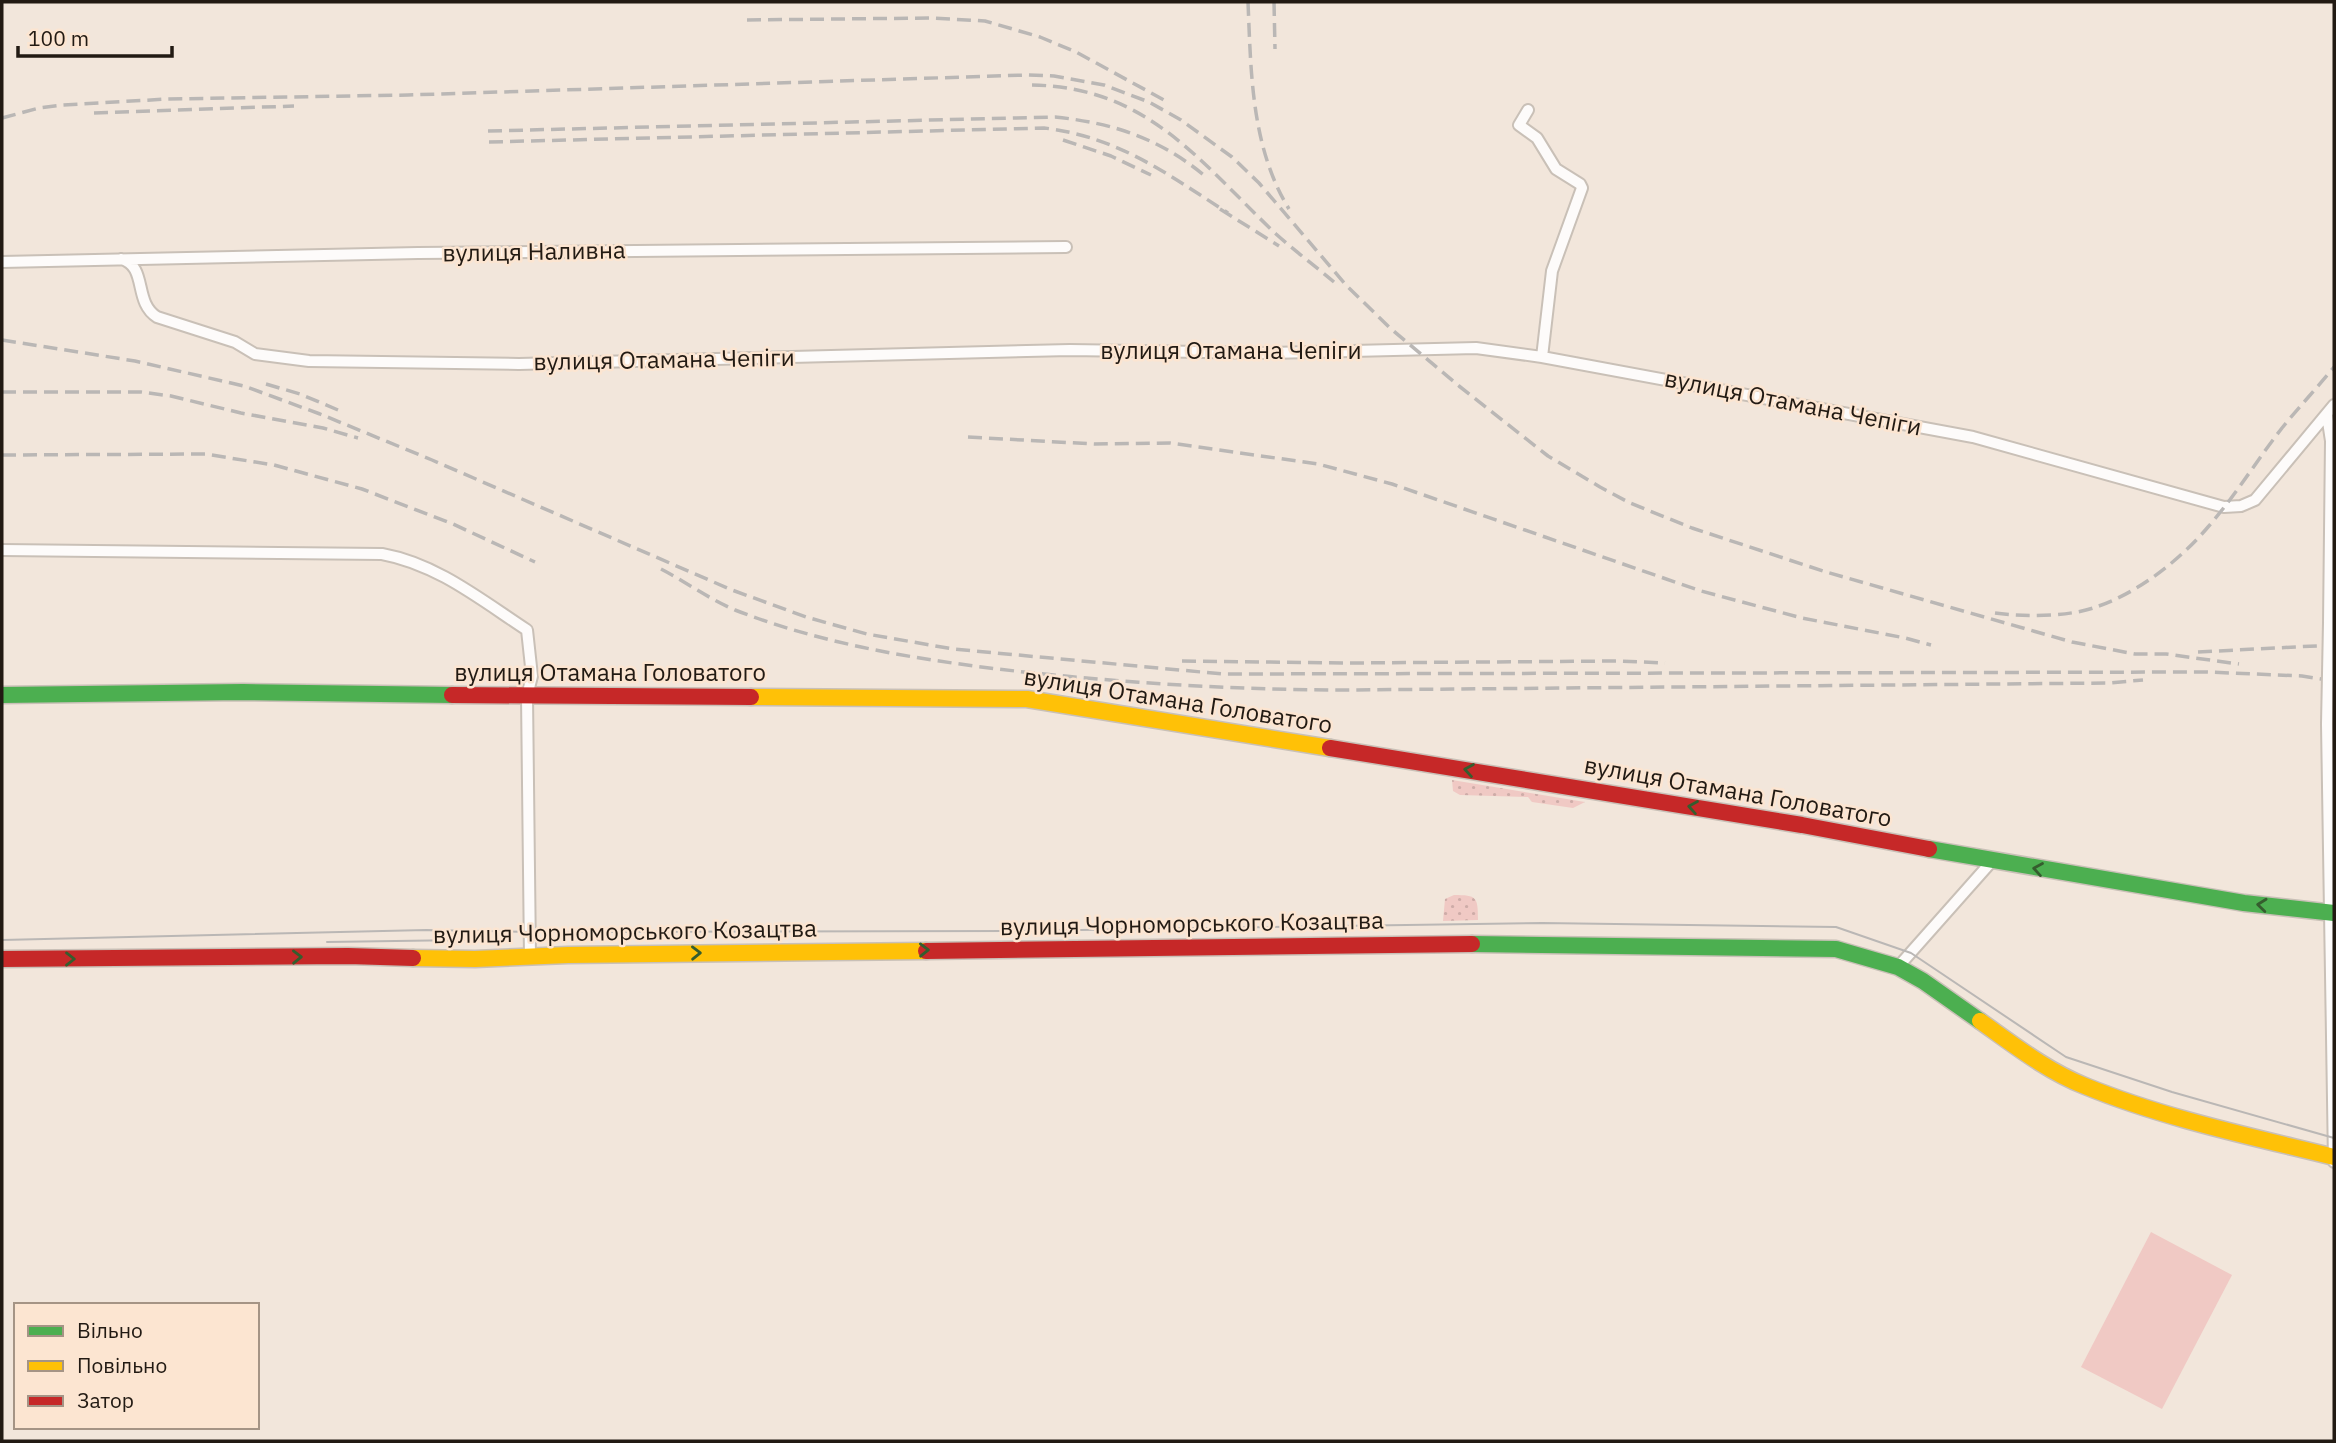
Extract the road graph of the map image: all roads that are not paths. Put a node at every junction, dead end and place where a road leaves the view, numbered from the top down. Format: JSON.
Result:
{"nodes":[{"id":1,"x":1528,"y":110,"type":"dead end"},
{"id":2,"x":1066,"y":247,"type":"dead end"},
{"id":3,"x":121,"y":259,"type":"junction"},
{"id":4,"x":2,"y":262,"type":"edge"},
{"id":5,"x":1542,"y":356,"type":"junction"},
{"id":6,"x":2334,"y":405,"type":"edge"},
{"id":7,"x":2327,"y":415,"type":"junction"},
{"id":8,"x":2333,"y":443,"type":"edge"},
{"id":9,"x":2,"y":550,"type":"edge"},
{"id":10,"x":2,"y":695,"type":"edge"},
{"id":11,"x":527,"y":696,"type":"junction"},
{"id":12,"x":1992,"y":861,"type":"junction"},
{"id":13,"x":2332,"y":913,"type":"edge"},
{"id":14,"x":530,"y":957,"type":"junction"},
{"id":15,"x":2,"y":959,"type":"edge"},
{"id":16,"x":1898,"y":967,"type":"junction"},
{"id":17,"x":2334,"y":1158,"type":"edge"}],
"edges":[{"from":1,"to":5,"type":"street"},
{"from":2,"to":3,"type":"street","name":"вулиця Наливна"},
{"from":3,"to":4,"type":"street","name":"вулиця Наливна"},
{"from":3,"to":5,"type":"street","name":"вулиця Отамана Чепіги"},
{"from":5,"to":7,"type":"street","name":"вулиця Отамана Чепіги"},
{"from":6,"to":7,"type":"street","name":"вулиця Отамана Чепіги"},
{"from":7,"to":8,"type":"street"},
{"from":8,"to":13,"type":"street","bridge":true},
{"from":9,"to":11,"type":"street"},
{"from":10,"to":11,"type":"main road","name":"вулиця Отамана Головатого"},
{"from":12,"to":11,"type":"main road","name":"вулиця Отамана Головатого","one_way":true},
{"from":11,"to":14,"type":"street"},
{"from":13,"to":12,"type":"main road","name":"вулиця Отамана Головатого","one_way":true},
{"from":12,"to":16,"type":"street"},
{"from":13,"to":17,"type":"street"},
{"from":15,"to":14,"type":"main road","name":"вулиця Чорноморського Козацтва","one_way":true},
{"from":14,"to":16,"type":"main road","name":"вулиця Чорноморського Козацтва","one_way":true},
{"from":16,"to":17,"type":"main road","name":"вулиця Чорноморського Козацтва"}]}
